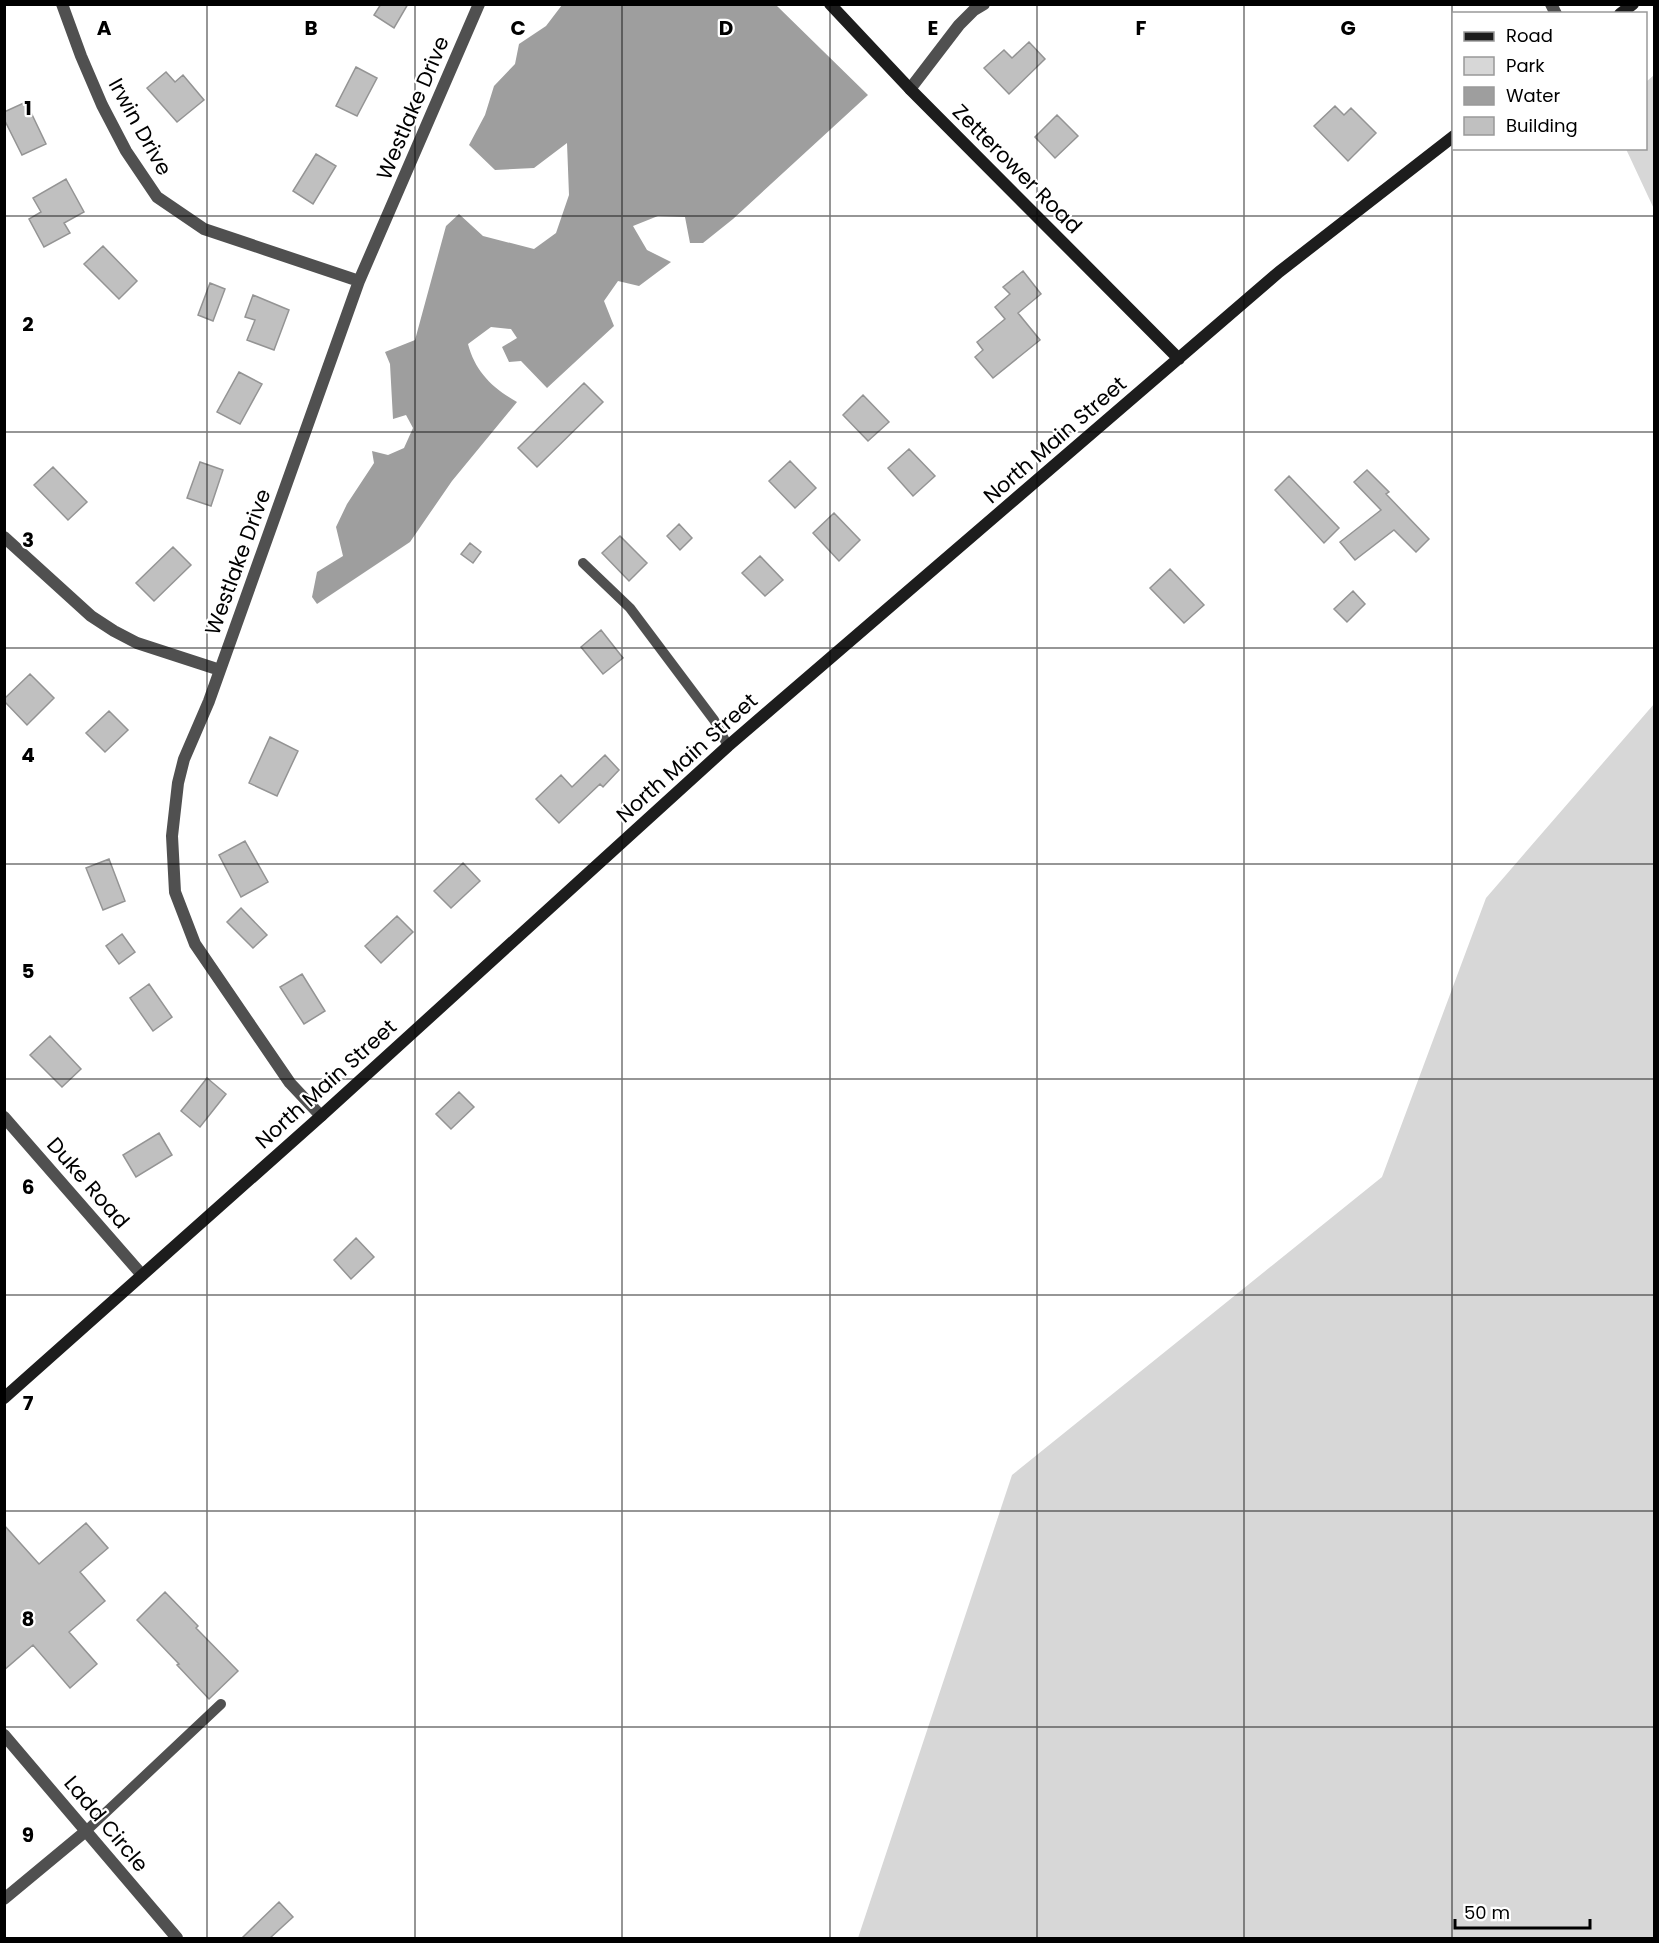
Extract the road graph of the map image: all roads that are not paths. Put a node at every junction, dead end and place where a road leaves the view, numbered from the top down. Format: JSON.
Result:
{"nodes":[{"id":1,"x":62,"y":4,"type":"edge"},
{"id":2,"x":479,"y":4,"type":"edge"},
{"id":3,"x":830,"y":4,"type":"edge"},
{"id":4,"x":984,"y":4,"type":"edge"},
{"id":5,"x":910,"y":89,"type":"junction"},
{"id":6,"x":1452,"y":137,"type":"edge"},
{"id":7,"x":359,"y":281,"type":"junction"},
{"id":8,"x":1179,"y":359,"type":"junction"},
{"id":9,"x":4,"y":537,"type":"edge"},
{"id":10,"x":583,"y":563,"type":"dead end"},
{"id":11,"x":220,"y":670,"type":"junction"},
{"id":12,"x":728,"y":746,"type":"junction"},
{"id":13,"x":321,"y":1116,"type":"junction"},
{"id":14,"x":4,"y":1117,"type":"edge"},
{"id":15,"x":142,"y":1275,"type":"junction"},
{"id":16,"x":4,"y":1398,"type":"edge"},
{"id":17,"x":221,"y":1704,"type":"dead end"},
{"id":18,"x":4,"y":1735,"type":"edge"},
{"id":19,"x":86,"y":1831,"type":"junction"},
{"id":20,"x":4,"y":1899,"type":"edge"},
{"id":21,"x":177,"y":1938,"type":"edge"}],
"edges":[{"from":1,"to":7,"type":"street","name":"Irwin Drive"},
{"from":2,"to":7,"type":"street","name":"Westlake Drive"},
{"from":3,"to":5,"type":"street","name":"Zetterower Road"},
{"from":4,"to":5,"type":"street"},
{"from":5,"to":8,"type":"street","name":"Zetterower Road"},
{"from":6,"to":8,"type":"street","name":"North Main Street"},
{"from":7,"to":11,"type":"street","name":"Westlake Drive"},
{"from":8,"to":12,"type":"street","name":"North Main Street"},
{"from":9,"to":11,"type":"street"},
{"from":10,"to":12,"type":"lane"},
{"from":11,"to":13,"type":"street","name":"Westlake Drive"},
{"from":12,"to":13,"type":"street","name":"North Main Street"},
{"from":13,"to":15,"type":"street","name":"North Main Street"},
{"from":14,"to":15,"type":"street","name":"Duke Road"},
{"from":15,"to":16,"type":"street","name":"North Main Street"},
{"from":17,"to":19,"type":"lane"},
{"from":18,"to":19,"type":"street","name":"Ladd Circle"},
{"from":19,"to":20,"type":"street"},
{"from":19,"to":21,"type":"street","name":"Ladd Circle"}]}
